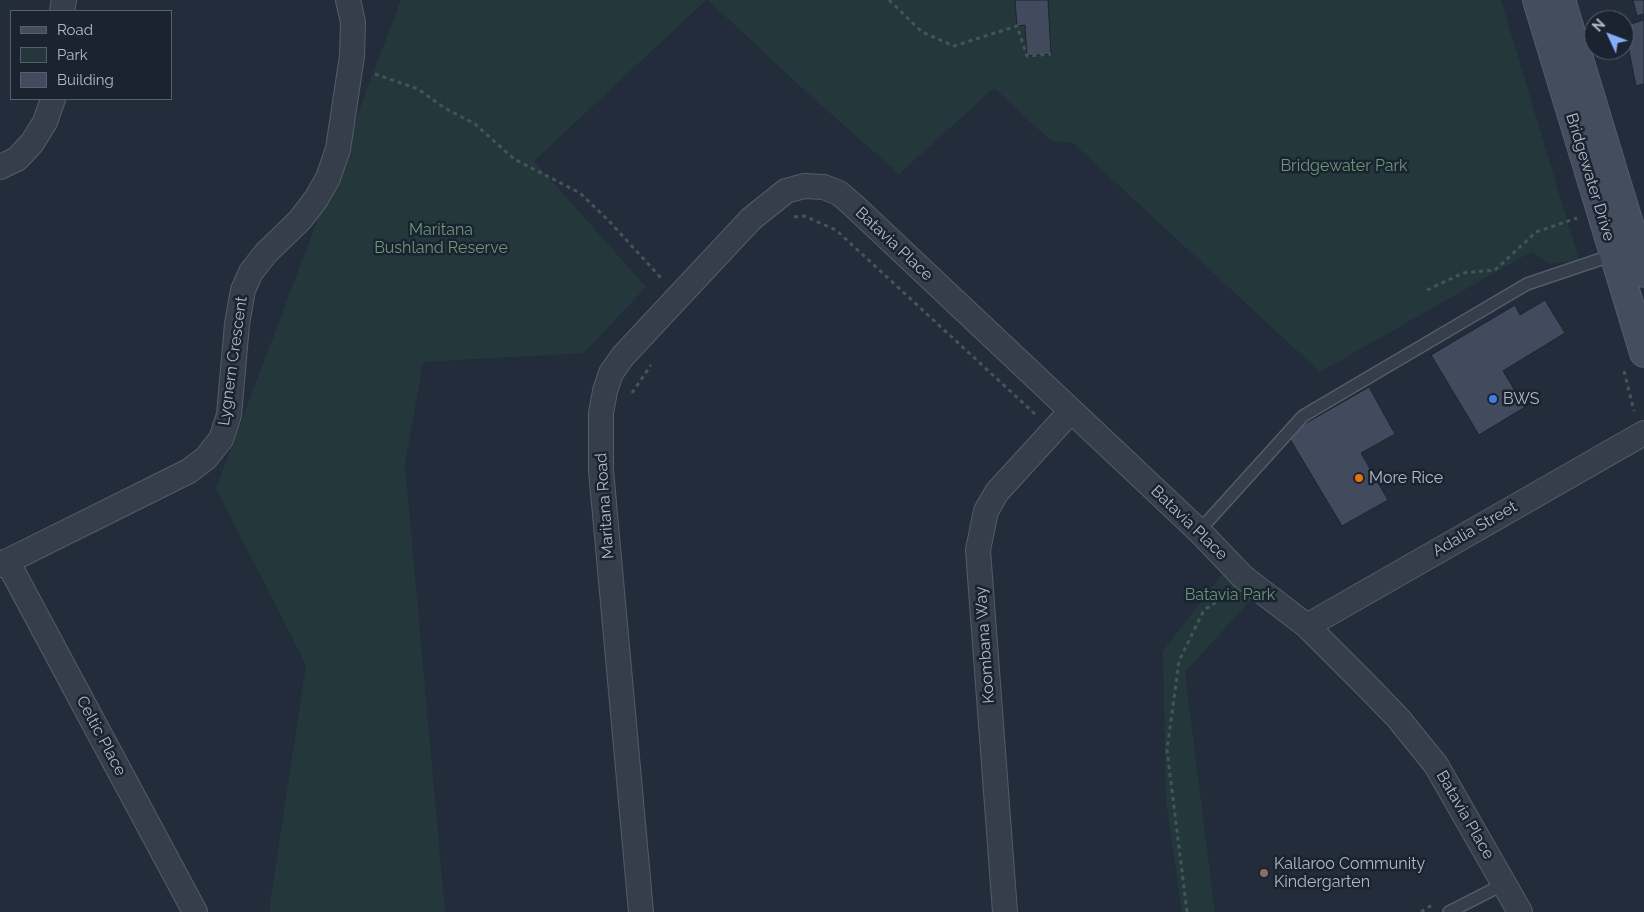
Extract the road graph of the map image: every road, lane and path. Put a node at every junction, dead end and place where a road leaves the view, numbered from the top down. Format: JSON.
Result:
{"nodes":[{"id":1,"x":348,"y":0,"type":"edge"},
{"id":2,"x":889,"y":0,"type":"edge"},
{"id":3,"x":1537,"y":0,"type":"edge"},
{"id":4,"x":1561,"y":0,"type":"edge"},
{"id":5,"x":1051,"y":54,"type":"dead end"},
{"id":6,"x":349,"y":74,"type":"junction"},
{"id":7,"x":53,"y":100,"type":"edge"},
{"id":8,"x":0,"y":167,"type":"edge"},
{"id":9,"x":804,"y":186,"type":"joint"},
{"id":10,"x":790,"y":218,"type":"dead end"},
{"id":11,"x":1577,"y":218,"type":"dead end"},
{"id":12,"x":1613,"y":255,"type":"junction"},
{"id":13,"x":1644,"y":273,"type":"edge"},
{"id":14,"x":1427,"y":290,"type":"dead end"},
{"id":15,"x":678,"y":297,"type":"junction"},
{"id":16,"x":1644,"y":353,"type":"edge"},
{"id":17,"x":652,"y":364,"type":"dead end"},
{"id":18,"x":629,"y":397,"type":"dead end"},
{"id":19,"x":1071,"y":411,"type":"junction"},
{"id":20,"x":1053,"y":431,"type":"junction"},
{"id":21,"x":1644,"y":433,"type":"edge"},
{"id":22,"x":1199,"y":531,"type":"junction"},
{"id":23,"x":4,"y":563,"type":"edge"},
{"id":24,"x":1222,"y":587,"type":"dead end"},
{"id":25,"x":1307,"y":626,"type":"junction"},
{"id":26,"x":1504,"y":884,"type":"junction"},
{"id":27,"x":195,"y":912,"type":"edge"},
{"id":28,"x":641,"y":912,"type":"edge"},
{"id":29,"x":1005,"y":912,"type":"edge"},
{"id":30,"x":1187,"y":912,"type":"edge"},
{"id":31,"x":1449,"y":912,"type":"edge"},
{"id":32,"x":1520,"y":912,"type":"edge"}],
"edges":[{"from":1,"to":6,"type":"street","name":"Lygnern Crescent"},
{"from":2,"to":5,"type":"path"},
{"from":3,"to":12,"type":"street","name":"Bridgewater Drive"},
{"from":4,"to":13,"type":"street","name":"Bridgewater Drive"},
{"from":6,"to":15,"type":"path"},
{"from":6,"to":23,"type":"street","name":"Lygnern Crescent"},
{"from":7,"to":8,"type":"street"},
{"from":9,"to":15,"type":"street","name":"Maritana Road"},
{"from":9,"to":19,"type":"street","name":"Batavia Place"},
{"from":10,"to":20,"type":"path"},
{"from":11,"to":14,"type":"path"},
{"from":12,"to":16,"type":"street","name":"Bridgewater Drive"},
{"from":12,"to":22,"type":"lane"},
{"from":15,"to":28,"type":"street","name":"Maritana Road"},
{"from":17,"to":18,"type":"path"},
{"from":19,"to":20,"type":"street","name":"Koombana Way"},
{"from":19,"to":22,"type":"street","name":"Batavia Place"},
{"from":20,"to":29,"type":"street","name":"Koombana Way"},
{"from":21,"to":25,"type":"street","name":"Adalia Street"},
{"from":22,"to":25,"type":"street","name":"Batavia Place"},
{"from":23,"to":27,"type":"street","name":"Celtic Place"},
{"from":24,"to":30,"type":"path"},
{"from":25,"to":26,"type":"street","name":"Batavia Place"},
{"from":26,"to":31,"type":"lane"},
{"from":26,"to":32,"type":"street","name":"Batavia Place"}]}
